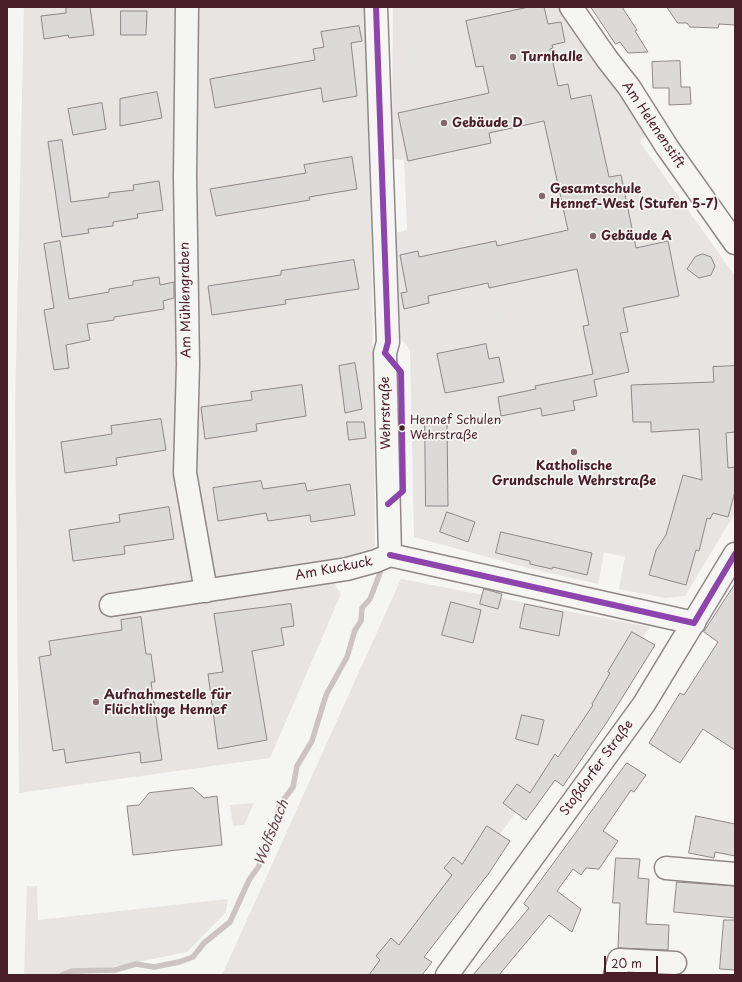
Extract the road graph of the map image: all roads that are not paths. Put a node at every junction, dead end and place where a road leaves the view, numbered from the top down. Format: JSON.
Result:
{"nodes":[{"id":1,"x":187,"y":7,"type":"edge"},
{"id":2,"x":376,"y":7,"type":"edge"},
{"id":3,"x":571,"y":7,"type":"edge"},
{"id":4,"x":735,"y":242,"type":"edge"},
{"id":5,"x":735,"y":554,"type":"edge"},
{"id":6,"x":390,"y":555,"type":"junction"},
{"id":7,"x":206,"y":590,"type":"junction"},
{"id":8,"x":111,"y":605,"type":"dead end"},
{"id":9,"x":694,"y":623,"type":"junction"},
{"id":10,"x":666,"y":868,"type":"dead end"},
{"id":11,"x":735,"y":874,"type":"edge"},
{"id":12,"x":675,"y":963,"type":"dead end"},
{"id":13,"x":447,"y":975,"type":"edge"},
{"id":14,"x":615,"y":975,"type":"edge"}],
"edges":[{"from":1,"to":7,"type":"street","name":"Am Mühlengraben"},
{"from":2,"to":6,"type":"street","name":"Wehrstraße"},
{"from":3,"to":4,"type":"street","name":"Am Helenenstift"},
{"from":5,"to":9,"type":"street","name":"Stoßdorfer Straße"},
{"from":6,"to":7,"type":"street","name":"Am Kuckuck"},
{"from":6,"to":9,"type":"street","name":"Am Kuckuck"},
{"from":7,"to":8,"type":"street","name":"Am Kuckuck"},
{"from":9,"to":13,"type":"street","name":"Stoßdorfer Straße"},
{"from":10,"to":11,"type":"street"},
{"from":12,"to":14,"type":"street"}]}
